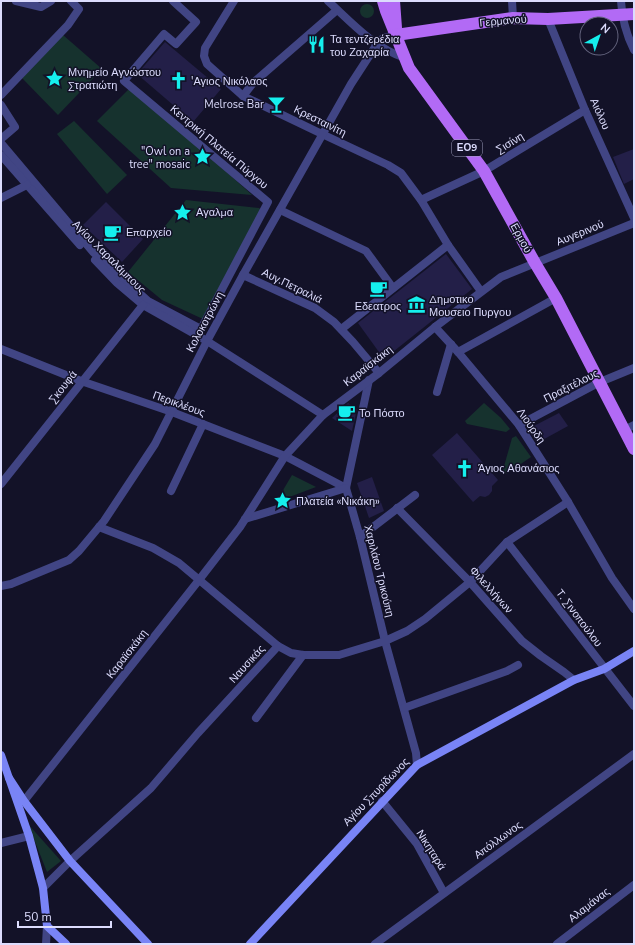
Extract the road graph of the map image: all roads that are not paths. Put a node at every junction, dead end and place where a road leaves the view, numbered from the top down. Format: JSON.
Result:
{"nodes":[{"id":1,"x":16,"y":1,"type":"edge"},
{"id":2,"x":51,"y":1,"type":"edge"},
{"id":3,"x":71,"y":1,"type":"edge"},
{"id":4,"x":173,"y":1,"type":"edge"},
{"id":5,"x":234,"y":1,"type":"edge"},
{"id":6,"x":328,"y":1,"type":"edge"},
{"id":7,"x":383,"y":1,"type":"edge"},
{"id":8,"x":394,"y":1,"type":"edge"},
{"id":9,"x":512,"y":1,"type":"edge"},
{"id":10,"x":621,"y":1,"type":"edge"},
{"id":11,"x":337,"y":10,"type":"junction"},
{"id":12,"x":634,"y":14,"type":"edge"},
{"id":13,"x":622,"y":15,"type":"junction"},
{"id":14,"x":513,"y":18,"type":"junction"},
{"id":15,"x":548,"y":19,"type":"junction"},
{"id":16,"x":396,"y":35,"type":"junction"},
{"id":17,"x":377,"y":44,"type":"junction"},
{"id":18,"x":634,"y":50,"type":"edge"},
{"id":19,"x":405,"y":58,"type":"junction"},
{"id":20,"x":1,"y":95,"type":"edge"},
{"id":21,"x":243,"y":96,"type":"junction"},
{"id":22,"x":1,"y":105,"type":"edge"},
{"id":23,"x":585,"y":110,"type":"junction"},
{"id":24,"x":322,"y":134,"type":"junction"},
{"id":25,"x":1,"y":139,"type":"edge"},
{"id":26,"x":1,"y":143,"type":"edge"},
{"id":27,"x":1,"y":155,"type":"edge"},
{"id":28,"x":484,"y":171,"type":"junction"},
{"id":29,"x":27,"y":184,"type":"junction"},
{"id":30,"x":1,"y":198,"type":"edge"},
{"id":31,"x":421,"y":200,"type":"junction"},
{"id":32,"x":280,"y":210,"type":"junction"},
{"id":33,"x":634,"y":218,"type":"edge"},
{"id":34,"x":634,"y":223,"type":"edge"},
{"id":35,"x":448,"y":245,"type":"junction"},
{"id":36,"x":535,"y":263,"type":"junction"},
{"id":37,"x":243,"y":275,"type":"junction"},
{"id":38,"x":393,"y":288,"type":"junction"},
{"id":39,"x":480,"y":290,"type":"dead end"},
{"id":40,"x":556,"y":298,"type":"junction"},
{"id":41,"x":143,"y":304,"type":"junction"},
{"id":42,"x":344,"y":327,"type":"dead end"},
{"id":43,"x":435,"y":327,"type":"junction"},
{"id":44,"x":207,"y":340,"type":"junction"},
{"id":45,"x":451,"y":344,"type":"junction"},
{"id":46,"x":1,"y":349,"type":"edge"},
{"id":47,"x":458,"y":352,"type":"junction"},
{"id":48,"x":634,"y":368,"type":"edge"},
{"id":49,"x":379,"y":373,"type":"junction"},
{"id":50,"x":369,"y":380,"type":"junction"},
{"id":51,"x":81,"y":381,"type":"junction"},
{"id":52,"x":600,"y":382,"type":"junction"},
{"id":53,"x":437,"y":392,"type":"dead end"},
{"id":54,"x":172,"y":412,"type":"junction"},
{"id":55,"x":323,"y":414,"type":"junction"},
{"id":56,"x":204,"y":424,"type":"junction"},
{"id":57,"x":519,"y":425,"type":"junction"},
{"id":58,"x":629,"y":427,"type":"edge"},
{"id":59,"x":634,"y":449,"type":"edge"},
{"id":60,"x":285,"y":456,"type":"junction"},
{"id":61,"x":1,"y":484,"type":"edge"},
{"id":62,"x":346,"y":488,"type":"junction"},
{"id":63,"x":171,"y":490,"type":"dead end"},
{"id":64,"x":415,"y":495,"type":"dead end"},
{"id":65,"x":568,"y":502,"type":"junction"},
{"id":66,"x":397,"y":508,"type":"junction"},
{"id":67,"x":245,"y":519,"type":"junction"},
{"id":68,"x":99,"y":527,"type":"junction"},
{"id":69,"x":360,"y":537,"type":"junction"},
{"id":70,"x":507,"y":542,"type":"junction"},
{"id":71,"x":199,"y":580,"type":"junction"},
{"id":72,"x":470,"y":582,"type":"junction"},
{"id":73,"x":1,"y":586,"type":"edge"},
{"id":74,"x":634,"y":609,"type":"edge"},
{"id":75,"x":385,"y":641,"type":"junction"},
{"id":76,"x":278,"y":646,"type":"junction"},
{"id":77,"x":634,"y":651,"type":"edge"},
{"id":78,"x":303,"y":656,"type":"junction"},
{"id":79,"x":518,"y":665,"type":"dead end"},
{"id":80,"x":604,"y":669,"type":"junction"},
{"id":81,"x":574,"y":680,"type":"junction"},
{"id":82,"x":634,"y":706,"type":"edge"},
{"id":83,"x":404,"y":708,"type":"junction"},
{"id":84,"x":256,"y":718,"type":"dead end"},
{"id":85,"x":634,"y":754,"type":"edge"},
{"id":86,"x":1,"y":755,"type":"edge"},
{"id":87,"x":417,"y":765,"type":"junction"},
{"id":88,"x":10,"y":778,"type":"junction"},
{"id":89,"x":24,"y":801,"type":"junction"},
{"id":90,"x":382,"y":801,"type":"junction"},
{"id":91,"x":29,"y":836,"type":"junction"},
{"id":92,"x":1,"y":843,"type":"edge"},
{"id":93,"x":70,"y":861,"type":"junction"},
{"id":94,"x":634,"y":885,"type":"edge"},
{"id":95,"x":43,"y":888,"type":"junction"},
{"id":96,"x":444,"y":893,"type":"junction"},
{"id":97,"x":47,"y":926,"type":"junction"},
{"id":98,"x":46,"y":944,"type":"edge"},
{"id":99,"x":66,"y":944,"type":"edge"},
{"id":100,"x":148,"y":944,"type":"edge"},
{"id":101,"x":250,"y":944,"type":"edge"},
{"id":102,"x":375,"y":944,"type":"edge"},
{"id":103,"x":557,"y":944,"type":"edge"}],
"edges":[{"from":1,"to":2,"type":"street"},
{"from":3,"to":20,"type":"street"},
{"from":4,"to":26,"type":"street","name":"Κεντρική Πλατεία Πύργου"},
{"from":5,"to":21,"type":"street","name":"Κρεσταινίτη"},
{"from":6,"to":11,"type":"street"},
{"from":7,"to":16,"type":"main road","name":"Ερμού","number":"ΕΟ9"},
{"from":8,"to":16,"type":"main road","name":"Ερμού","number":"ΕΟ9"},
{"from":9,"to":14,"type":"street"},
{"from":10,"to":13,"type":"street"},
{"from":11,"to":17,"type":"street"},
{"from":11,"to":21,"type":"street"},
{"from":12,"to":13,"type":"main road","name":"Γερμανού"},
{"from":13,"to":15,"type":"main road","name":"Γερμανού"},
{"from":13,"to":18,"type":"street"},
{"from":14,"to":15,"type":"main road","name":"Γερμανού"},
{"from":14,"to":16,"type":"main road","name":"Γερμανού"},
{"from":15,"to":23,"type":"street","name":"Αιόλου"},
{"from":16,"to":17,"type":"street"},
{"from":16,"to":19,"type":"main road","name":"Ερμού","number":"ΕΟ9"},
{"from":17,"to":19,"type":"street"},
{"from":17,"to":24,"type":"street","name":"Κολοκοτρώνη"},
{"from":19,"to":28,"type":"main road","name":"Ερμού","number":"ΕΟ9"},
{"from":21,"to":24,"type":"street","name":"Κρεσταινίτη"},
{"from":22,"to":25,"type":"street"},
{"from":23,"to":28,"type":"street","name":"Σισίνη"},
{"from":23,"to":33,"type":"street","name":"Αιόλου"},
{"from":24,"to":31,"type":"street","name":"Κρεσταινίτη"},
{"from":24,"to":32,"type":"street","name":"Κολοκοτρώνη"},
{"from":27,"to":29,"type":"street","name":"Αγίου Χαραλάμπους"},
{"from":28,"to":31,"type":"street","name":"Σισίνη"},
{"from":28,"to":36,"type":"main road","name":"Ερμού","number":"ΕΟ9"},
{"from":29,"to":30,"type":"street"},
{"from":29,"to":41,"type":"street","name":"Αγίου Χαραλάμπους"},
{"from":31,"to":35,"type":"street","name":"Κρεσταινίτη"},
{"from":32,"to":37,"type":"street","name":"Κολοκοτρώνη"},
{"from":32,"to":38,"type":"street"},
{"from":34,"to":36,"type":"street","name":"Αυγερινού"},
{"from":35,"to":38,"type":"street"},
{"from":35,"to":39,"type":"street","name":"Κρεσταινίτη"},
{"from":36,"to":40,"type":"main road","name":"Ερμού","number":"ΕΟ9"},
{"from":36,"to":43,"type":"street","name":"Καραϊσκάκη"},
{"from":37,"to":44,"type":"street","name":"Κολοκοτρώνη"},
{"from":37,"to":49,"type":"street","name":"Αυγ.Πετραλιά"},
{"from":38,"to":42,"type":"street"},
{"from":40,"to":47,"type":"street"},
{"from":40,"to":52,"type":"main road","name":"Ερμού","number":"ΕΟ9"},
{"from":41,"to":44,"type":"street","name":"Αγίου Χαραλάμπους"},
{"from":41,"to":51,"type":"street","name":"Σκουφά"},
{"from":43,"to":45,"type":"street","name":"Λιούρδη"},
{"from":43,"to":49,"type":"street","name":"Καραϊσκάκη"},
{"from":44,"to":54,"type":"street","name":"Κολοκοτρώνη"},
{"from":44,"to":55,"type":"street","name":"Αγίου Χαραλάμπους"},
{"from":45,"to":47,"type":"street","name":"Λιούρδη"},
{"from":45,"to":53,"type":"street"},
{"from":46,"to":51,"type":"street","name":"Περικλέους"},
{"from":47,"to":57,"type":"street","name":"Λιούρδη"},
{"from":48,"to":52,"type":"street","name":"Πραξιτέλους"},
{"from":49,"to":50,"type":"street","name":"Καραϊσκάκη"},
{"from":50,"to":55,"type":"street","name":"Καραϊσκάκη"},
{"from":50,"to":62,"type":"street","name":"Χαριλάου Τρικούπη"},
{"from":51,"to":54,"type":"street","name":"Περικλέους"},
{"from":51,"to":61,"type":"street","name":"Σκουφά"},
{"from":52,"to":57,"type":"street","name":"Πραξιτέλους"},
{"from":52,"to":58,"type":"main road","name":"Ερμού","number":"ΕΟ9"},
{"from":54,"to":56,"type":"street","name":"Περικλέους"},
{"from":54,"to":68,"type":"street","name":"Κολοκοτρώνη"},
{"from":55,"to":60,"type":"street","name":"Καραϊσκάκη"},
{"from":56,"to":60,"type":"street","name":"Περικλέους"},
{"from":56,"to":63,"type":"street"},
{"from":57,"to":65,"type":"street","name":"Λιούρδη"},
{"from":58,"to":59,"type":"main road","name":"Ερμού","number":"ΕΟ9"},
{"from":60,"to":62,"type":"street","name":"Περικλέους"},
{"from":60,"to":67,"type":"street","name":"Καραϊσκάκη"},
{"from":62,"to":67,"type":"street"},
{"from":62,"to":69,"type":"street","name":"Χαριλάου Τρικούπη"},
{"from":64,"to":66,"type":"street"},
{"from":65,"to":70,"type":"street","name":"Ναυσικάς"},
{"from":65,"to":74,"type":"street","name":"Λιούρδη"},
{"from":66,"to":69,"type":"street"},
{"from":66,"to":72,"type":"street","name":"Φιλελλήνων"},
{"from":67,"to":71,"type":"street","name":"Καραϊσκάκη"},
{"from":68,"to":71,"type":"street"},
{"from":68,"to":73,"type":"street","name":"Κολοκοτρώνη"},
{"from":69,"to":75,"type":"street","name":"Χαριλάου Τρικούπη"},
{"from":70,"to":72,"type":"street","name":"Ναυσικάς"},
{"from":70,"to":80,"type":"street","name":"Τ. Σινοπούλου"},
{"from":71,"to":76,"type":"street"},
{"from":71,"to":89,"type":"street","name":"Καραϊσκάκη"},
{"from":72,"to":75,"type":"street","name":"Ναυσικάς"},
{"from":72,"to":81,"type":"street","name":"Φιλελλήνων"},
{"from":75,"to":78,"type":"street","name":"Ναυσικάς"},
{"from":75,"to":83,"type":"street","name":"Χαριλάου Τρικούπη"},
{"from":76,"to":78,"type":"street","name":"Ναυσικάς"},
{"from":76,"to":93,"type":"street","name":"Ναυσικάς"},
{"from":77,"to":80,"type":"street","name":"Αγίου Σπυρίδωνος"},
{"from":78,"to":84,"type":"street"},
{"from":79,"to":83,"type":"street"},
{"from":80,"to":81,"type":"street","name":"Αγίου Σπυρίδωνος"},
{"from":80,"to":82,"type":"street","name":"Τ. Σινοπούλου"},
{"from":81,"to":87,"type":"street","name":"Αγίου Σπυρίδωνος"},
{"from":83,"to":87,"type":"street","name":"Χαριλάου Τρικούπη"},
{"from":85,"to":96,"type":"street","name":"Απόλλωνος"},
{"from":86,"to":88,"type":"street"},
{"from":87,"to":90,"type":"street","name":"Αγίου Σπυρίδωνος"},
{"from":88,"to":89,"type":"street"},
{"from":88,"to":91,"type":"street"},
{"from":89,"to":93,"type":"street"},
{"from":90,"to":96,"type":"street","name":"Νικηταρά"},
{"from":90,"to":101,"type":"street","name":"Αγίου Σπυρίδωνος"},
{"from":91,"to":92,"type":"street"},
{"from":91,"to":95,"type":"street"},
{"from":93,"to":95,"type":"street","name":"Ναυσικάς"},
{"from":93,"to":100,"type":"street"},
{"from":94,"to":103,"type":"street","name":"Αλαμάνας"},
{"from":95,"to":97,"type":"street"},
{"from":96,"to":102,"type":"street","name":"Απόλλωνος"},
{"from":97,"to":98,"type":"street"},
{"from":97,"to":99,"type":"street"}]}
